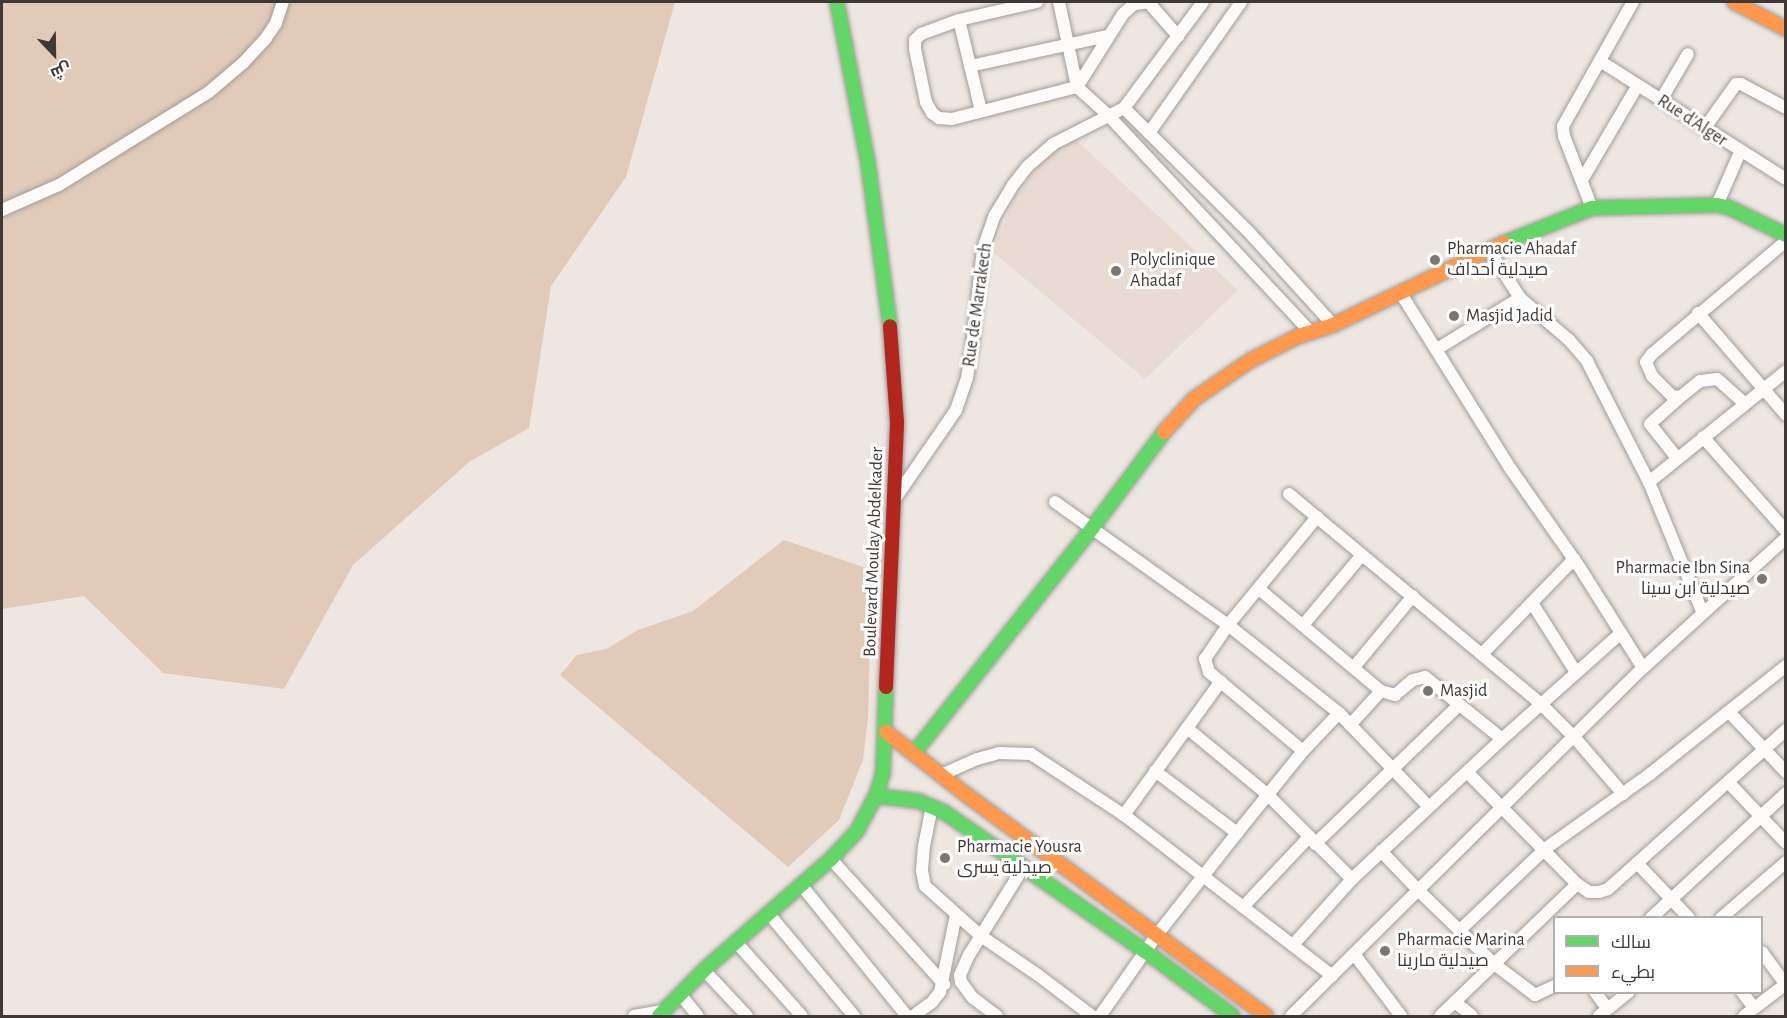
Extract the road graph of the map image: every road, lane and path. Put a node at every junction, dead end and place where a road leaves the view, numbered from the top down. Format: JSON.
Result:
{"nodes":[{"id":1,"x":283,"y":2,"type":"edge"},
{"id":2,"x":837,"y":2,"type":"edge"},
{"id":3,"x":1037,"y":2,"type":"edge"},
{"id":4,"x":1059,"y":2,"type":"edge"},
{"id":5,"x":1203,"y":2,"type":"edge"},
{"id":6,"x":1241,"y":2,"type":"edge"},
{"id":7,"x":1633,"y":2,"type":"edge"},
{"id":8,"x":1734,"y":2,"type":"edge"},
{"id":9,"x":1132,"y":3,"type":"edge"},
{"id":10,"x":1151,"y":3,"type":"edge"},
{"id":11,"x":959,"y":20,"type":"junction"},
{"id":12,"x":1785,"y":30,"type":"edge"},
{"id":13,"x":1108,"y":36,"type":"junction"},
{"id":14,"x":1178,"y":36,"type":"junction"},
{"id":15,"x":1068,"y":44,"type":"junction"},
{"id":16,"x":1688,"y":54,"type":"dead end"},
{"id":17,"x":1600,"y":61,"type":"junction"},
{"id":18,"x":970,"y":66,"type":"junction"},
{"id":19,"x":1638,"y":85,"type":"junction"},
{"id":20,"x":1077,"y":87,"type":"junction"},
{"id":21,"x":1661,"y":100,"type":"junction"},
{"id":22,"x":1124,"y":108,"type":"junction"},
{"id":23,"x":1785,"y":108,"type":"edge"},
{"id":24,"x":981,"y":111,"type":"junction"},
{"id":25,"x":1108,"y":115,"type":"junction"},
{"id":26,"x":1704,"y":129,"type":"junction"},
{"id":27,"x":1149,"y":133,"type":"junction"},
{"id":28,"x":1740,"y":152,"type":"junction"},
{"id":29,"x":1785,"y":179,"type":"edge"},
{"id":30,"x":1582,"y":180,"type":"junction"},
{"id":31,"x":1717,"y":205,"type":"junction"},
{"id":32,"x":1592,"y":208,"type":"junction"},
{"id":33,"x":2,"y":210,"type":"edge"},
{"id":34,"x":1785,"y":235,"type":"edge"},
{"id":35,"x":1785,"y":241,"type":"edge"},
{"id":36,"x":1489,"y":250,"type":"junction"},
{"id":37,"x":1400,"y":292,"type":"junction"},
{"id":38,"x":1520,"y":298,"type":"junction"},
{"id":39,"x":1698,"y":313,"type":"junction"},
{"id":40,"x":1334,"y":325,"type":"junction"},
{"id":41,"x":1311,"y":333,"type":"junction"},
{"id":42,"x":1437,"y":349,"type":"junction"},
{"id":43,"x":1785,"y":371,"type":"edge"},
{"id":44,"x":1763,"y":388,"type":"junction"},
{"id":45,"x":1680,"y":397,"type":"junction"},
{"id":46,"x":1744,"y":403,"type":"junction"},
{"id":47,"x":1785,"y":415,"type":"edge"},
{"id":48,"x":1703,"y":437,"type":"junction"},
{"id":49,"x":1677,"y":458,"type":"junction"},
{"id":50,"x":1649,"y":482,"type":"junction"},
{"id":51,"x":1289,"y":495,"type":"dead end"},
{"id":52,"x":894,"y":500,"type":"junction"},
{"id":53,"x":1056,"y":502,"type":"dead end"},
{"id":54,"x":1317,"y":518,"type":"junction"},
{"id":55,"x":1093,"y":527,"type":"junction"},
{"id":56,"x":1785,"y":531,"type":"edge"},
{"id":57,"x":1785,"y":538,"type":"edge"},
{"id":58,"x":1362,"y":555,"type":"junction"},
{"id":59,"x":1574,"y":559,"type":"junction"},
{"id":60,"x":1259,"y":589,"type":"junction"},
{"id":61,"x":1413,"y":596,"type":"junction"},
{"id":62,"x":1532,"y":603,"type":"junction"},
{"id":63,"x":1702,"y":611,"type":"junction"},
{"id":64,"x":1304,"y":624,"type":"junction"},
{"id":65,"x":1228,"y":625,"type":"junction"},
{"id":66,"x":1621,"y":633,"type":"junction"},
{"id":67,"x":1483,"y":653,"type":"junction"},
{"id":68,"x":1785,"y":666,"type":"edge"},
{"id":69,"x":1354,"y":667,"type":"junction"},
{"id":70,"x":1643,"y":668,"type":"junction"},
{"id":71,"x":1576,"y":672,"type":"junction"},
{"id":72,"x":1221,"y":681,"type":"junction"},
{"id":73,"x":1381,"y":691,"type":"junction"},
{"id":74,"x":1542,"y":704,"type":"junction"},
{"id":75,"x":1459,"y":705,"type":"junction"},
{"id":76,"x":1729,"y":712,"type":"junction"},
{"id":77,"x":1339,"y":713,"type":"junction"},
{"id":78,"x":1350,"y":725,"type":"junction"},
{"id":79,"x":1187,"y":728,"type":"junction"},
{"id":80,"x":1785,"y":730,"type":"edge"},
{"id":81,"x":886,"y":732,"type":"junction"},
{"id":82,"x":1575,"y":738,"type":"junction"},
{"id":83,"x":1502,"y":739,"type":"junction"},
{"id":84,"x":1763,"y":750,"type":"junction"},
{"id":85,"x":1303,"y":751,"type":"junction"},
{"id":86,"x":914,"y":753,"type":"junction"},
{"id":87,"x":1392,"y":770,"type":"junction"},
{"id":88,"x":1155,"y":771,"type":"junction"},
{"id":89,"x":1467,"y":772,"type":"junction"},
{"id":90,"x":1785,"y":772,"type":"edge"},
{"id":91,"x":941,"y":775,"type":"junction"},
{"id":92,"x":1728,"y":782,"type":"junction"},
{"id":93,"x":1785,"y":793,"type":"edge"},
{"id":94,"x":1623,"y":794,"type":"junction"},
{"id":95,"x":1268,"y":795,"type":"junction"},
{"id":96,"x":876,"y":796,"type":"junction"},
{"id":97,"x":1502,"y":805,"type":"junction"},
{"id":98,"x":932,"y":806,"type":"junction"},
{"id":99,"x":1429,"y":807,"type":"junction"},
{"id":100,"x":1124,"y":815,"type":"junction"},
{"id":101,"x":1761,"y":817,"type":"junction"},
{"id":102,"x":1237,"y":833,"type":"junction"},
{"id":103,"x":1312,"y":840,"type":"junction"},
{"id":104,"x":1785,"y":843,"type":"edge"},
{"id":105,"x":1545,"y":849,"type":"junction"},
{"id":106,"x":1381,"y":851,"type":"junction"},
{"id":107,"x":831,"y":859,"type":"junction"},
{"id":108,"x":1785,"y":862,"type":"edge"},
{"id":109,"x":1637,"y":863,"type":"junction"},
{"id":110,"x":1023,"y":868,"type":"junction"},
{"id":111,"x":1204,"y":876,"type":"junction"},
{"id":112,"x":1352,"y":879,"type":"junction"},
{"id":113,"x":1577,"y":884,"type":"junction"},
{"id":114,"x":802,"y":886,"type":"junction"},
{"id":115,"x":1418,"y":890,"type":"junction"},
{"id":116,"x":1671,"y":899,"type":"junction"},
{"id":117,"x":1243,"y":907,"type":"junction"},
{"id":118,"x":769,"y":914,"type":"junction"},
{"id":119,"x":956,"y":915,"type":"junction"},
{"id":120,"x":1729,"y":915,"type":"edge"},
{"id":121,"x":1653,"y":916,"type":"edge"},
{"id":122,"x":1687,"y":916,"type":"edge"},
{"id":123,"x":1459,"y":931,"type":"junction"},
{"id":124,"x":981,"y":936,"type":"junction"},
{"id":125,"x":1156,"y":936,"type":"junction"},
{"id":126,"x":736,"y":942,"type":"junction"},
{"id":127,"x":1293,"y":945,"type":"junction"},
{"id":128,"x":1145,"y":951,"type":"junction"},
{"id":129,"x":1354,"y":954,"type":"junction"},
{"id":130,"x":1763,"y":955,"type":"edge"},
{"id":131,"x":1493,"y":963,"type":"junction"},
{"id":132,"x":704,"y":970,"type":"junction"},
{"id":133,"x":1332,"y":976,"type":"junction"},
{"id":134,"x":944,"y":984,"type":"junction"},
{"id":135,"x":1785,"y":984,"type":"edge"},
{"id":136,"x":1553,"y":986,"type":"edge"},
{"id":137,"x":680,"y":994,"type":"junction"},
{"id":138,"x":1595,"y":994,"type":"edge"},
{"id":139,"x":1628,"y":994,"type":"edge"},
{"id":140,"x":1743,"y":994,"type":"edge"},
{"id":141,"x":1455,"y":1002,"type":"junction"},
{"id":142,"x":1754,"y":1008,"type":"junction"},
{"id":143,"x":1603,"y":1013,"type":"edge"},
{"id":144,"x":661,"y":1014,"type":"edge"},
{"id":145,"x":634,"y":1017,"type":"edge"},
{"id":146,"x":698,"y":1017,"type":"edge"},
{"id":147,"x":747,"y":1017,"type":"edge"},
{"id":148,"x":802,"y":1017,"type":"edge"},
{"id":149,"x":854,"y":1017,"type":"edge"},
{"id":150,"x":907,"y":1017,"type":"edge"},
{"id":151,"x":913,"y":1017,"type":"edge"},
{"id":152,"x":997,"y":1017,"type":"edge"},
{"id":153,"x":1092,"y":1017,"type":"edge"},
{"id":154,"x":1100,"y":1017,"type":"edge"},
{"id":155,"x":1233,"y":1017,"type":"edge"},
{"id":156,"x":1266,"y":1017,"type":"edge"},
{"id":157,"x":1291,"y":1017,"type":"edge"},
{"id":158,"x":1401,"y":1017,"type":"edge"},
{"id":159,"x":1440,"y":1017,"type":"edge"},
{"id":160,"x":1472,"y":1017,"type":"edge"},
{"id":161,"x":1744,"y":1017,"type":"edge"}],
"edges":[{"from":1,"to":33,"type":"street"},
{"from":2,"to":52,"type":"street","name":"Boulevard Moulay Abdelkader"},
{"from":3,"to":11,"type":"street"},
{"from":4,"to":15,"type":"street"},
{"from":5,"to":14,"type":"street","name":"Rue de Marrakech"},
{"from":6,"to":27,"type":"street"},
{"from":7,"to":17,"type":"street"},
{"from":8,"to":12,"type":"street"},
{"from":9,"to":10,"type":"street"},
{"from":9,"to":13,"type":"street"},
{"from":10,"to":14,"type":"street"},
{"from":11,"to":18,"type":"street"},
{"from":11,"to":24,"type":"street"},
{"from":13,"to":15,"type":"street"},
{"from":13,"to":20,"type":"street"},
{"from":14,"to":22,"type":"street","name":"Rue de Marrakech"},
{"from":15,"to":18,"type":"street"},
{"from":15,"to":20,"type":"street"},
{"from":16,"to":21,"type":"street"},
{"from":17,"to":19,"type":"street","name":"Rue d'Alger"},
{"from":17,"to":30,"type":"street"},
{"from":18,"to":24,"type":"street"},
{"from":19,"to":21,"type":"street","name":"Rue d'Alger"},
{"from":19,"to":30,"type":"street"},
{"from":20,"to":24,"type":"street"},
{"from":20,"to":25,"type":"street"},
{"from":21,"to":26,"type":"street","name":"Rue d'Alger"},
{"from":22,"to":25,"type":"street","name":"Rue de Marrakech"},
{"from":22,"to":27,"type":"street"},
{"from":23,"to":26,"type":"street"},
{"from":25,"to":41,"type":"street"},
{"from":25,"to":52,"type":"street","name":"Rue de Marrakech"},
{"from":26,"to":28,"type":"street","name":"Rue d'Alger"},
{"from":27,"to":40,"type":"street"},
{"from":28,"to":29,"type":"street","name":"Rue d'Alger"},
{"from":28,"to":31,"type":"street"},
{"from":30,"to":32,"type":"street"},
{"from":31,"to":32,"type":"street"},
{"from":31,"to":34,"type":"street"},
{"from":32,"to":36,"type":"street"},
{"from":35,"to":39,"type":"street"},
{"from":36,"to":37,"type":"street"},
{"from":36,"to":38,"type":"street"},
{"from":37,"to":40,"type":"street"},
{"from":37,"to":42,"type":"street"},
{"from":38,"to":42,"type":"street"},
{"from":38,"to":50,"type":"street"},
{"from":39,"to":44,"type":"street"},
{"from":39,"to":45,"type":"street"},
{"from":40,"to":41,"type":"street"},
{"from":41,"to":55,"type":"street"},
{"from":42,"to":59,"type":"street"},
{"from":43,"to":44,"type":"street"},
{"from":44,"to":46,"type":"street"},
{"from":44,"to":47,"type":"street"},
{"from":45,"to":46,"type":"street"},
{"from":45,"to":49,"type":"street"},
{"from":46,"to":48,"type":"street"},
{"from":48,"to":49,"type":"street"},
{"from":48,"to":56,"type":"street"},
{"from":49,"to":50,"type":"street"},
{"from":50,"to":63,"type":"street"},
{"from":51,"to":54,"type":"street"},
{"from":52,"to":81,"type":"street","name":"Boulevard Moulay Abdelkader"},
{"from":53,"to":55,"type":"street"},
{"from":54,"to":58,"type":"street"},
{"from":54,"to":60,"type":"street"},
{"from":55,"to":65,"type":"street"},
{"from":55,"to":86,"type":"street"},
{"from":57,"to":63,"type":"street"},
{"from":58,"to":61,"type":"street"},
{"from":58,"to":64,"type":"street"},
{"from":59,"to":62,"type":"street"},
{"from":59,"to":66,"type":"street"},
{"from":60,"to":64,"type":"street"},
{"from":60,"to":65,"type":"street"},
{"from":61,"to":67,"type":"street"},
{"from":61,"to":69,"type":"street"},
{"from":62,"to":67,"type":"street"},
{"from":62,"to":71,"type":"street"},
{"from":63,"to":70,"type":"street"},
{"from":64,"to":69,"type":"street"},
{"from":65,"to":72,"type":"street"},
{"from":65,"to":77,"type":"street"},
{"from":66,"to":70,"type":"street"},
{"from":66,"to":71,"type":"street"},
{"from":67,"to":74,"type":"street"},
{"from":68,"to":76,"type":"street"},
{"from":69,"to":73,"type":"street"},
{"from":70,"to":82,"type":"street"},
{"from":71,"to":74,"type":"street"},
{"from":72,"to":79,"type":"street"},
{"from":72,"to":85,"type":"street"},
{"from":73,"to":75,"type":"street"},
{"from":73,"to":78,"type":"street"},
{"from":74,"to":82,"type":"street"},
{"from":74,"to":83,"type":"street"},
{"from":75,"to":83,"type":"street"},
{"from":75,"to":87,"type":"street"},
{"from":76,"to":84,"type":"street"},
{"from":76,"to":94,"type":"street"},
{"from":77,"to":78,"type":"street"},
{"from":77,"to":85,"type":"street"},
{"from":78,"to":87,"type":"street"},
{"from":79,"to":88,"type":"street"},
{"from":79,"to":95,"type":"street"},
{"from":80,"to":84,"type":"street"},
{"from":81,"to":86,"type":"street"},
{"from":81,"to":96,"type":"street","name":"Boulevard Moulay Abdelkader"},
{"from":82,"to":94,"type":"street"},
{"from":82,"to":97,"type":"street"},
{"from":83,"to":89,"type":"street"},
{"from":84,"to":90,"type":"street"},
{"from":84,"to":92,"type":"street"},
{"from":85,"to":95,"type":"street"},
{"from":86,"to":91,"type":"street"},
{"from":87,"to":99,"type":"street"},
{"from":87,"to":103,"type":"street"},
{"from":88,"to":100,"type":"street"},
{"from":88,"to":102,"type":"street"},
{"from":89,"to":97,"type":"street"},
{"from":89,"to":99,"type":"street"},
{"from":91,"to":100,"type":"street"},
{"from":91,"to":125,"type":"street"},
{"from":92,"to":101,"type":"street"},
{"from":92,"to":109,"type":"street"},
{"from":93,"to":101,"type":"street"},
{"from":94,"to":105,"type":"street"},
{"from":95,"to":102,"type":"street"},
{"from":95,"to":103,"type":"street"},
{"from":96,"to":98,"type":"street"},
{"from":96,"to":107,"type":"street","name":"Boulevard Moulay Abdelkader"},
{"from":97,"to":105,"type":"street"},
{"from":97,"to":115,"type":"street"},
{"from":98,"to":110,"type":"street"},
{"from":98,"to":119,"type":"street"},
{"from":99,"to":106,"type":"street"},
{"from":100,"to":111,"type":"street"},
{"from":101,"to":104,"type":"street"},
{"from":101,"to":116,"type":"street"},
{"from":102,"to":111,"type":"street"},
{"from":103,"to":112,"type":"street"},
{"from":103,"to":117,"type":"street"},
{"from":105,"to":113,"type":"street"},
{"from":105,"to":123,"type":"street"},
{"from":106,"to":112,"type":"street"},
{"from":106,"to":115,"type":"street"},
{"from":107,"to":114,"type":"street","name":"Boulevard Moulay Abdelkader"},
{"from":107,"to":134,"type":"street"},
{"from":108,"to":120,"type":"street"},
{"from":109,"to":113,"type":"street"},
{"from":109,"to":116,"type":"street"},
{"from":110,"to":124,"type":"street"},
{"from":110,"to":128,"type":"street"},
{"from":111,"to":117,"type":"street"},
{"from":111,"to":125,"type":"street"},
{"from":112,"to":127,"type":"street"},
{"from":113,"to":131,"type":"street"},
{"from":114,"to":118,"type":"street","name":"Boulevard Moulay Abdelkader"},
{"from":114,"to":150,"type":"street"},
{"from":115,"to":123,"type":"street"},
{"from":115,"to":129,"type":"street"},
{"from":116,"to":121,"type":"street"},
{"from":116,"to":122,"type":"street"},
{"from":117,"to":127,"type":"street"},
{"from":118,"to":126,"type":"street","name":"Boulevard Moulay Abdelkader"},
{"from":118,"to":149,"type":"street"},
{"from":119,"to":124,"type":"street"},
{"from":119,"to":134,"type":"street"},
{"from":123,"to":131,"type":"street"},
{"from":124,"to":152,"type":"street"},
{"from":124,"to":153,"type":"street"},
{"from":125,"to":128,"type":"street"},
{"from":125,"to":156,"type":"street"},
{"from":126,"to":132,"type":"street","name":"Boulevard Moulay Abdelkader"},
{"from":126,"to":148,"type":"street"},
{"from":127,"to":133,"type":"street"},
{"from":128,"to":154,"type":"street"},
{"from":128,"to":155,"type":"street"},
{"from":129,"to":133,"type":"street"},
{"from":129,"to":158,"type":"street"},
{"from":130,"to":135,"type":"street"},
{"from":131,"to":136,"type":"street"},
{"from":131,"to":141,"type":"street"},
{"from":132,"to":137,"type":"street","name":"Boulevard Moulay Abdelkader"},
{"from":132,"to":147,"type":"street"},
{"from":133,"to":157,"type":"street"},
{"from":134,"to":151,"type":"street"},
{"from":135,"to":142,"type":"street"},
{"from":137,"to":144,"type":"street","name":"Boulevard Moulay Abdelkader"},
{"from":137,"to":146,"type":"street"},
{"from":138,"to":143,"type":"street"},
{"from":139,"to":143,"type":"street"},
{"from":140,"to":142,"type":"street"},
{"from":141,"to":159,"type":"street"},
{"from":141,"to":160,"type":"street"},
{"from":142,"to":161,"type":"street"},
{"from":144,"to":145,"type":"street"}]}
